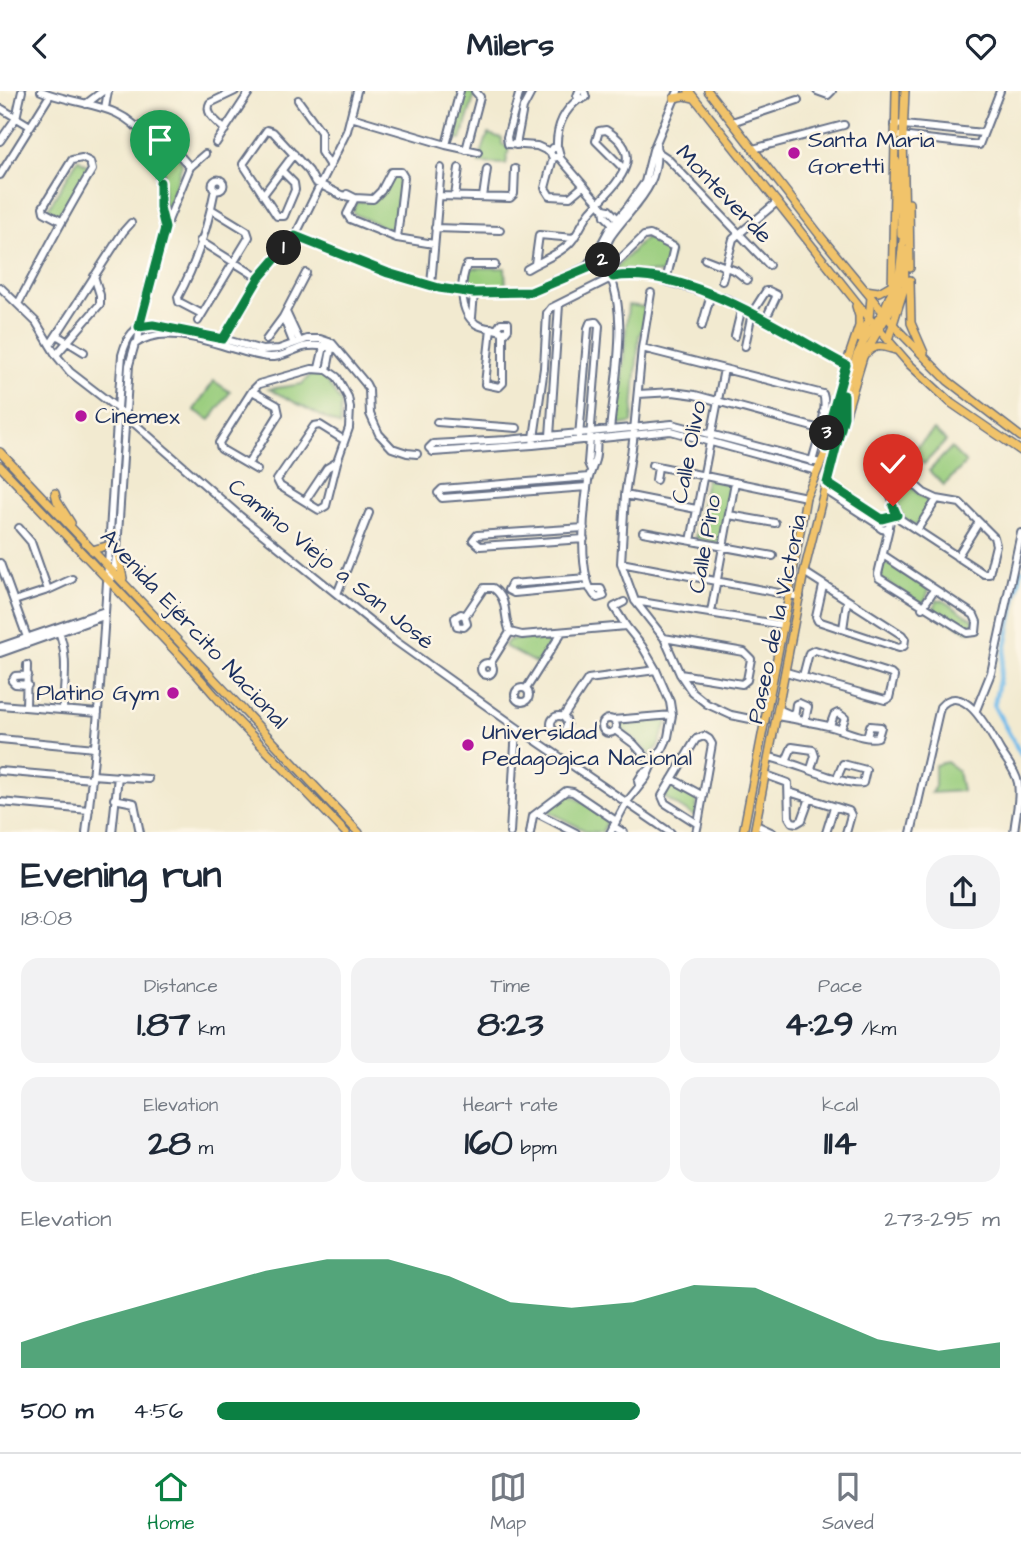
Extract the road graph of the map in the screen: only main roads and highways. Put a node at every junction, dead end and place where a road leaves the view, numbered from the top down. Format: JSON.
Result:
{"nodes":[{"id":1,"x":689,"y":91,"type":"edge"},
{"id":2,"x":708,"y":91,"type":"edge"},
{"id":3,"x":896,"y":91,"type":"edge"},
{"id":4,"x":905,"y":91,"type":"edge"},
{"id":5,"x":676,"y":95,"type":"edge"},
{"id":6,"x":695,"y":99,"type":"junction"},
{"id":7,"x":899,"y":124,"type":"junction"},
{"id":8,"x":899,"y":136,"type":"junction"},
{"id":9,"x":894,"y":156,"type":"junction"},
{"id":10,"x":905,"y":182,"type":"junction"},
{"id":11,"x":779,"y":183,"type":"junction"},
{"id":12,"x":768,"y":191,"type":"junction"},
{"id":13,"x":792,"y":199,"type":"junction"},
{"id":14,"x":777,"y":202,"type":"junction"},
{"id":15,"x":902,"y":238,"type":"junction"},
{"id":16,"x":893,"y":284,"type":"junction"},
{"id":17,"x":865,"y":290,"type":"junction"},
{"id":18,"x":849,"y":293,"type":"junction"},
{"id":19,"x":871,"y":297,"type":"junction"},
{"id":20,"x":887,"y":317,"type":"junction"},
{"id":21,"x":874,"y":324,"type":"junction"},
{"id":22,"x":888,"y":340,"type":"junction"},
{"id":23,"x":897,"y":351,"type":"junction"},
{"id":24,"x":863,"y":357,"type":"junction"},
{"id":25,"x":929,"y":363,"type":"junction"},
{"id":26,"x":948,"y":381,"type":"junction"},
{"id":27,"x":934,"y":389,"type":"junction"},
{"id":28,"x":962,"y":393,"type":"junction"},
{"id":29,"x":844,"y":395,"type":"junction"},
{"id":30,"x":951,"y":403,"type":"junction"},
{"id":31,"x":844,"y":417,"type":"junction"},
{"id":32,"x":1021,"y":437,"type":"edge"},
{"id":33,"x":826,"y":448,"type":"junction"},
{"id":34,"x":0,"y":451,"type":"edge"},
{"id":35,"x":1021,"y":451,"type":"edge"},
{"id":36,"x":0,"y":466,"type":"edge"},
{"id":37,"x":55,"y":493,"type":"dead end"},
{"id":38,"x":71,"y":527,"type":"junction"},
{"id":39,"x":73,"y":543,"type":"junction"},
{"id":40,"x":92,"y":550,"type":"junction"},
{"id":41,"x":796,"y":556,"type":"junction"},
{"id":42,"x":807,"y":558,"type":"junction"},
{"id":43,"x":108,"y":566,"type":"junction"},
{"id":44,"x":124,"y":582,"type":"junction"},
{"id":45,"x":108,"y":583,"type":"junction"},
{"id":46,"x":140,"y":600,"type":"junction"},
{"id":47,"x":271,"y":753,"type":"junction"},
{"id":48,"x":292,"y":760,"type":"junction"},
{"id":49,"x":289,"y":772,"type":"junction"},
{"id":50,"x":312,"y":782,"type":"junction"},
{"id":51,"x":755,"y":829,"type":"edge"},
{"id":52,"x":346,"y":832,"type":"edge"},
{"id":53,"x":359,"y":832,"type":"edge"},
{"id":54,"x":743,"y":832,"type":"edge"}],
"edges":[{"from":1,"to":6,"type":"main road"},
{"from":2,"to":11,"type":"main road"},
{"from":3,"to":7,"type":"main road"},
{"from":4,"to":7,"type":"main road"},
{"from":5,"to":6,"type":"main road"},
{"from":6,"to":12,"type":"main road"},
{"from":7,"to":8,"type":"main road"},
{"from":8,"to":9,"type":"main road"},
{"from":8,"to":10,"type":"main road"},
{"from":9,"to":15,"type":"main road"},
{"from":9,"to":16,"type":"main road"},
{"from":10,"to":15,"type":"main road"},
{"from":10,"to":25,"type":"main road"},
{"from":11,"to":12,"type":"main road"},
{"from":11,"to":13,"type":"main road"},
{"from":12,"to":14,"type":"main road"},
{"from":13,"to":14,"type":"main road"},
{"from":13,"to":17,"type":"main road"},
{"from":14,"to":18,"type":"main road"},
{"from":15,"to":20,"type":"main road"},
{"from":16,"to":17,"type":"main road"},
{"from":16,"to":20,"type":"main road"},
{"from":17,"to":19,"type":"main road"},
{"from":18,"to":21,"type":"main road"},
{"from":18,"to":33,"type":"main road"},
{"from":19,"to":20,"type":"main road"},
{"from":19,"to":21,"type":"main road"},
{"from":20,"to":21,"type":"main road"},
{"from":20,"to":22,"type":"main road"},
{"from":20,"to":25,"type":"main road"},
{"from":21,"to":22,"type":"main road"},
{"from":21,"to":24,"type":"main road","name":"Paseo de la Victoria"},
{"from":21,"to":29,"type":"main road"},
{"from":22,"to":23,"type":"main road"},
{"from":23,"to":24,"type":"main road"},
{"from":23,"to":27,"type":"main road"},
{"from":24,"to":31,"type":"main road","name":"Paseo de la Victoria"},
{"from":25,"to":26,"type":"main road"},
{"from":26,"to":27,"type":"main road"},
{"from":26,"to":28,"type":"main road"},
{"from":27,"to":30,"type":"main road"},
{"from":28,"to":30,"type":"main road"},
{"from":28,"to":32,"type":"main road"},
{"from":29,"to":31,"type":"main road"},
{"from":29,"to":33,"type":"main road"},
{"from":30,"to":35,"type":"main road"},
{"from":31,"to":42,"type":"main road","name":"Paseo de la Victoria"},
{"from":33,"to":41,"type":"main road","name":"Paseo de la Victoria"},
{"from":34,"to":38,"type":"main road","name":"Avenida Ejército Nacional"},
{"from":36,"to":39,"type":"main road","name":"Avenida Ejército Nacional"},
{"from":37,"to":38,"type":"main road"},
{"from":38,"to":40,"type":"main road","name":"Avenida Ejército Nacional"},
{"from":39,"to":43,"type":"main road"},
{"from":39,"to":45,"type":"main road","name":"Avenida Ejército Nacional"},
{"from":40,"to":43,"type":"main road","name":"Avenida Ejército Nacional"},
{"from":40,"to":44,"type":"main road"},
{"from":41,"to":42,"type":"main road"},
{"from":41,"to":54,"type":"main road","name":"Paseo de la Victoria"},
{"from":42,"to":51,"type":"main road","name":"Paseo de la Victoria"},
{"from":43,"to":44,"type":"main road","name":"Avenida Ejército Nacional"},
{"from":44,"to":46,"type":"main road","name":"Avenida Ejército Nacional"},
{"from":45,"to":46,"type":"main road"},
{"from":45,"to":47,"type":"main road","name":"Avenida Ejército Nacional"},
{"from":46,"to":48,"type":"main road","name":"Avenida Ejército Nacional"},
{"from":47,"to":48,"type":"main road"},
{"from":47,"to":49,"type":"main road","name":"Avenida Ejército Nacional"},
{"from":48,"to":50,"type":"main road","name":"Avenida Ejército Nacional"},
{"from":49,"to":50,"type":"main road"},
{"from":49,"to":52,"type":"main road","name":"Avenida Ejército Nacional"},
{"from":50,"to":53,"type":"main road","name":"Avenida Ejército Nacional"}]}
